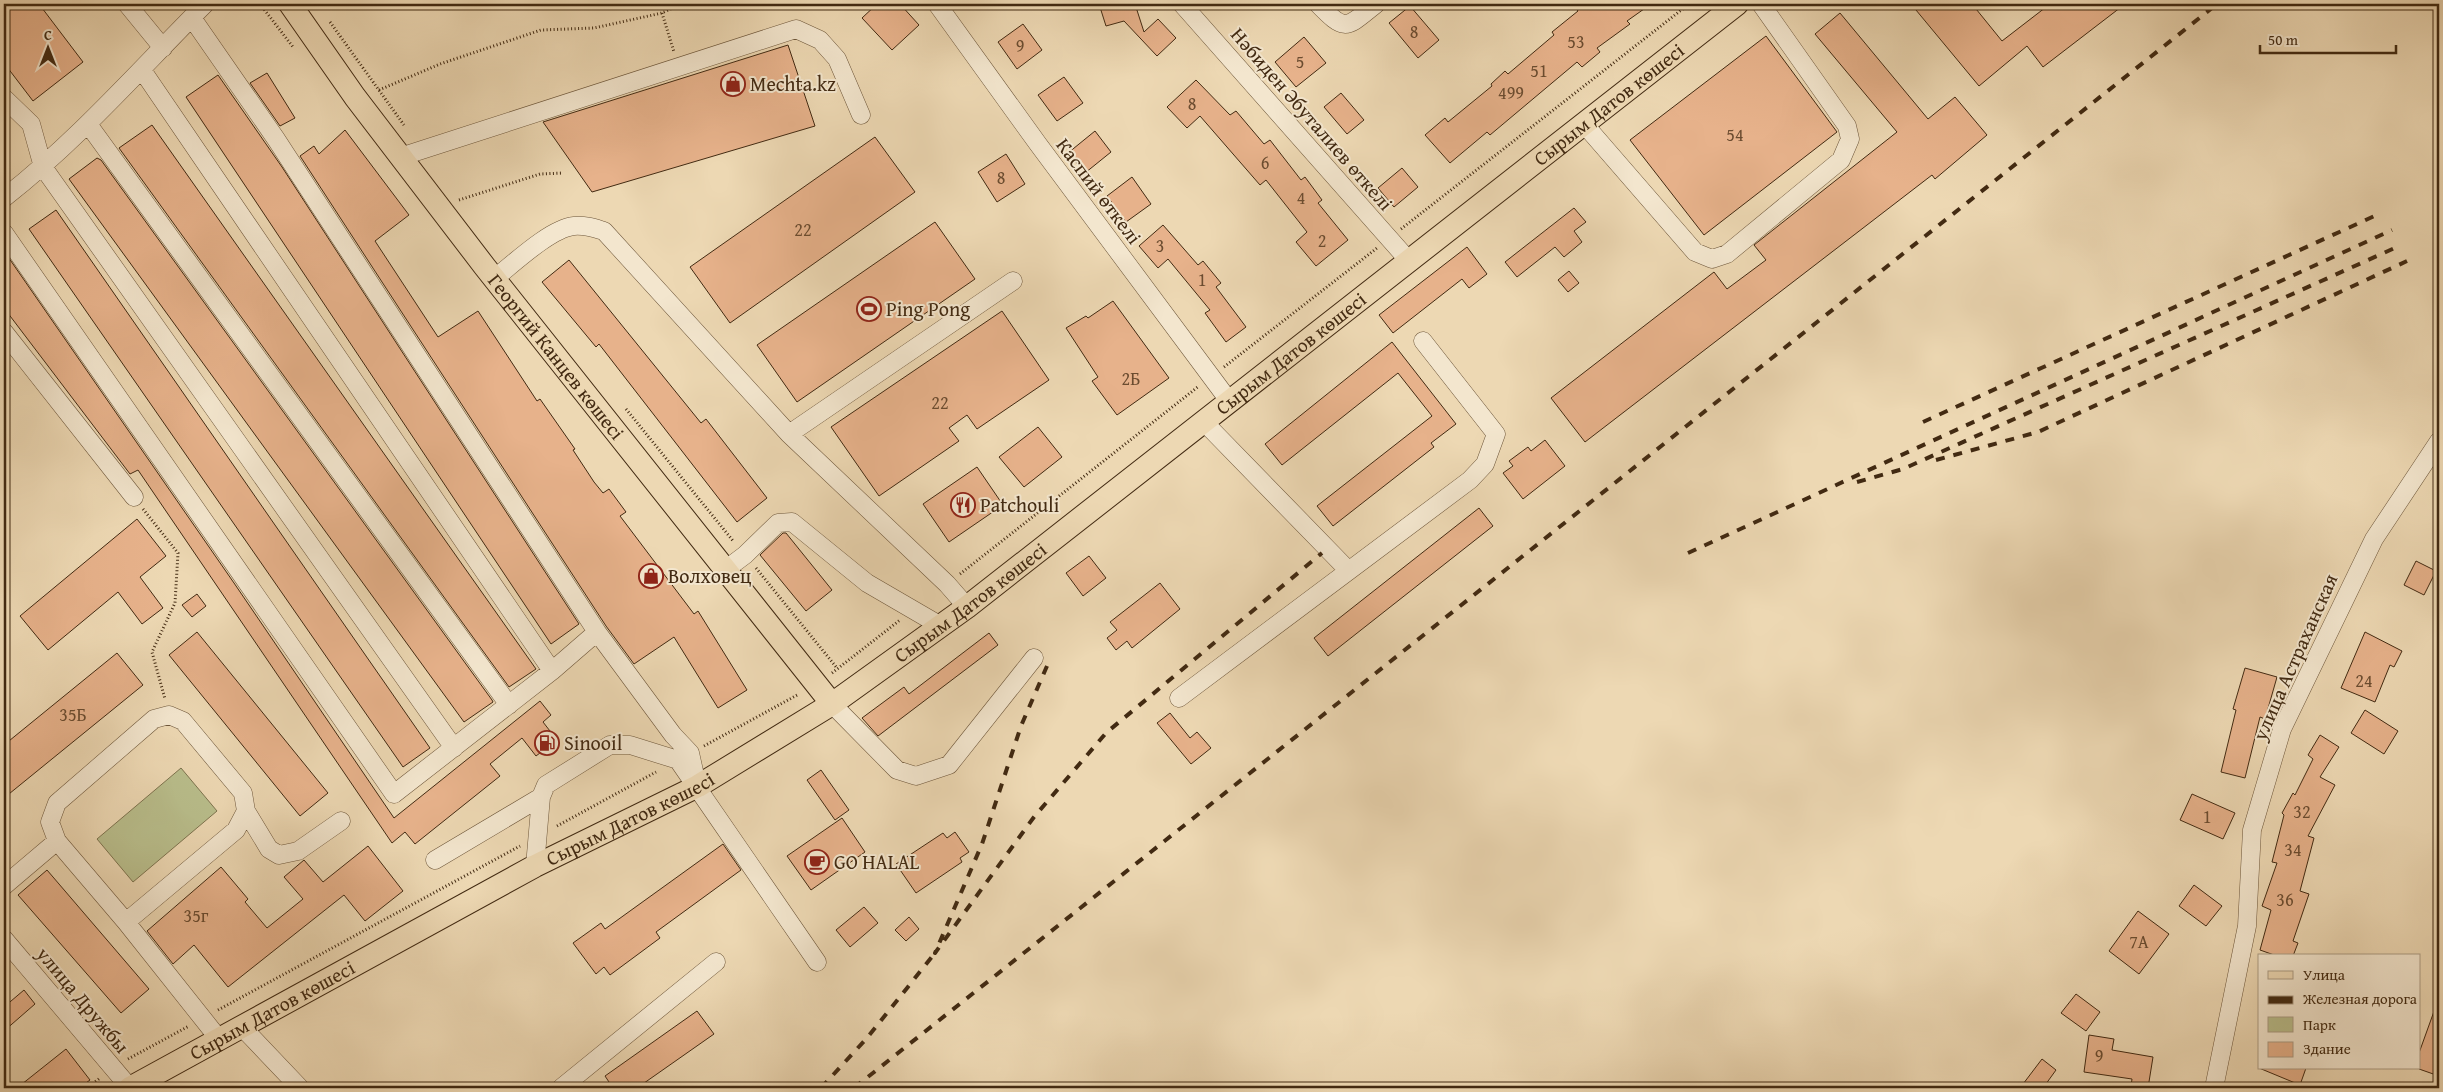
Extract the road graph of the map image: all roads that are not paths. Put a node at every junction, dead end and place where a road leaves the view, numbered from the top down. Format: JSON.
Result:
{"nodes":[{"id":1,"x":127,"y":4,"type":"edge"},
{"id":2,"x":206,"y":4,"type":"edge"},
{"id":3,"x":290,"y":4,"type":"edge"},
{"id":4,"x":937,"y":4,"type":"edge"},
{"id":5,"x":1182,"y":4,"type":"edge"},
{"id":6,"x":1318,"y":4,"type":"edge"},
{"id":7,"x":1376,"y":4,"type":"edge"},
{"id":8,"x":1737,"y":4,"type":"edge"},
{"id":9,"x":1761,"y":4,"type":"edge"},
{"id":10,"x":192,"y":18,"type":"junction"},
{"id":11,"x":162,"y":48,"type":"junction"},
{"id":12,"x":142,"y":70,"type":"junction"},
{"id":13,"x":4,"y":98,"type":"edge"},
{"id":14,"x":861,"y":115,"type":"dead end"},
{"id":15,"x":88,"y":124,"type":"junction"},
{"id":16,"x":1584,"y":124,"type":"junction"},
{"id":17,"x":400,"y":157,"type":"junction"},
{"id":18,"x":42,"y":167,"type":"junction"},
{"id":19,"x":4,"y":198,"type":"edge"},
{"id":20,"x":4,"y":233,"type":"edge"},
{"id":21,"x":1410,"y":262,"type":"junction"},
{"id":22,"x":494,"y":279,"type":"junction"},
{"id":23,"x":1013,"y":281,"type":"dead end"},
{"id":24,"x":4,"y":332,"type":"edge"},
{"id":25,"x":1423,"y":341,"type":"dead end"},
{"id":26,"x":1230,"y":402,"type":"junction"},
{"id":27,"x":1204,"y":422,"type":"junction"},
{"id":28,"x":789,"y":434,"type":"junction"},
{"id":29,"x":2439,"y":441,"type":"edge"},
{"id":30,"x":134,"y":497,"type":"road end"},
{"id":31,"x":726,"y":570,"type":"junction"},
{"id":32,"x":1348,"y":570,"type":"junction"},
{"id":33,"x":966,"y":608,"type":"junction"},
{"id":34,"x":941,"y":626,"type":"junction"},
{"id":35,"x":597,"y":632,"type":"junction"},
{"id":36,"x":1034,"y":658,"type":"dead end"},
{"id":37,"x":552,"y":671,"type":"junction"},
{"id":38,"x":1179,"y":698,"type":"dead end"},
{"id":39,"x":832,"y":704,"type":"junction"},
{"id":40,"x":509,"y":705,"type":"junction"},
{"id":41,"x":454,"y":748,"type":"junction"},
{"id":42,"x":684,"y":756,"type":"junction"},
{"id":43,"x":698,"y":786,"type":"junction"},
{"id":44,"x":541,"y":797,"type":"junction"},
{"id":45,"x":246,"y":812,"type":"junction"},
{"id":46,"x":341,"y":820,"type":"dead end"},
{"id":47,"x":57,"y":841,"type":"junction"},
{"id":48,"x":435,"y":860,"type":"dead end"},
{"id":49,"x":535,"y":866,"type":"junction"},
{"id":50,"x":4,"y":886,"type":"edge"},
{"id":51,"x":126,"y":922,"type":"junction"},
{"id":52,"x":4,"y":939,"type":"edge"},
{"id":53,"x":716,"y":962,"type":"dead end"},
{"id":54,"x":817,"y":962,"type":"dead end"},
{"id":55,"x":242,"y":1027,"type":"junction"},
{"id":56,"x":219,"y":1039,"type":"junction"},
{"id":57,"x":130,"y":1088,"type":"edge"},
{"id":58,"x":300,"y":1088,"type":"edge"},
{"id":59,"x":561,"y":1088,"type":"edge"},
{"id":60,"x":2214,"y":1088,"type":"edge"}],
"edges":[{"from":1,"to":11,"type":"street"},
{"from":2,"to":10,"type":"street"},
{"from":3,"to":17,"type":"main road","name":"Георгий Канцев көшесі"},
{"from":4,"to":26,"type":"street","name":"Каспий өткелі"},
{"from":5,"to":21,"type":"street","name":"Нәбиден Әбуталиев өткелі"},
{"from":6,"to":7,"type":"street"},
{"from":8,"to":16,"type":"main road","name":"Сырым Датов көшесі"},
{"from":9,"to":16,"type":"street"},
{"from":10,"to":11,"type":"street"},
{"from":10,"to":35,"type":"street"},
{"from":11,"to":12,"type":"street"},
{"from":12,"to":15,"type":"street"},
{"from":12,"to":37,"type":"street"},
{"from":13,"to":18,"type":"street"},
{"from":14,"to":17,"type":"street"},
{"from":15,"to":18,"type":"street"},
{"from":15,"to":40,"type":"street"},
{"from":16,"to":21,"type":"main road","name":"Сырым Датов көшесі"},
{"from":17,"to":22,"type":"main road","name":"Георгий Канцев көшесі"},
{"from":18,"to":19,"type":"street"},
{"from":18,"to":41,"type":"street"},
{"from":20,"to":41,"type":"street"},
{"from":21,"to":26,"type":"main road","name":"Сырым Датов көшесі"},
{"from":22,"to":28,"type":"street"},
{"from":22,"to":31,"type":"main road","name":"Георгий Канцев көшесі"},
{"from":23,"to":28,"type":"street"},
{"from":24,"to":30,"type":"street"},
{"from":25,"to":32,"type":"street"},
{"from":26,"to":27,"type":"main road","name":"Сырым Датов көшесі"},
{"from":27,"to":32,"type":"street"},
{"from":27,"to":33,"type":"main road","name":"Сырым Датов көшесі"},
{"from":28,"to":33,"type":"street"},
{"from":29,"to":60,"type":"street","name":"улица Астраханская"},
{"from":31,"to":34,"type":"street"},
{"from":31,"to":39,"type":"main road","name":"Георгий Канцев көшесі"},
{"from":32,"to":38,"type":"street"},
{"from":33,"to":34,"type":"main road","name":"Сырым Датов көшесі"},
{"from":34,"to":39,"type":"main road","name":"Сырым Датов көшесі"},
{"from":35,"to":37,"type":"street"},
{"from":35,"to":42,"type":"street"},
{"from":36,"to":39,"type":"street"},
{"from":37,"to":40,"type":"street"},
{"from":39,"to":43,"type":"main road","name":"Сырым Датов көшесі"},
{"from":40,"to":41,"type":"street"},
{"from":42,"to":43,"type":"street"},
{"from":42,"to":44,"type":"street"},
{"from":43,"to":49,"type":"main road","name":"Сырым Датов көшесі"},
{"from":43,"to":54,"type":"street"},
{"from":44,"to":48,"type":"street"},
{"from":44,"to":49,"type":"street"},
{"from":45,"to":46,"type":"street"},
{"from":45,"to":47,"type":"street"},
{"from":45,"to":51,"type":"street"},
{"from":47,"to":50,"type":"street"},
{"from":47,"to":51,"type":"street"},
{"from":49,"to":55,"type":"main road","name":"Сырым Датов көшесі"},
{"from":51,"to":56,"type":"street"},
{"from":52,"to":57,"type":"street","name":"улица Дружбы"},
{"from":53,"to":59,"type":"street"},
{"from":55,"to":56,"type":"main road","name":"Сырым Датов көшесі"},
{"from":55,"to":58,"type":"street"},
{"from":56,"to":57,"type":"main road","name":"Сырым Датов көшесі"}]}
